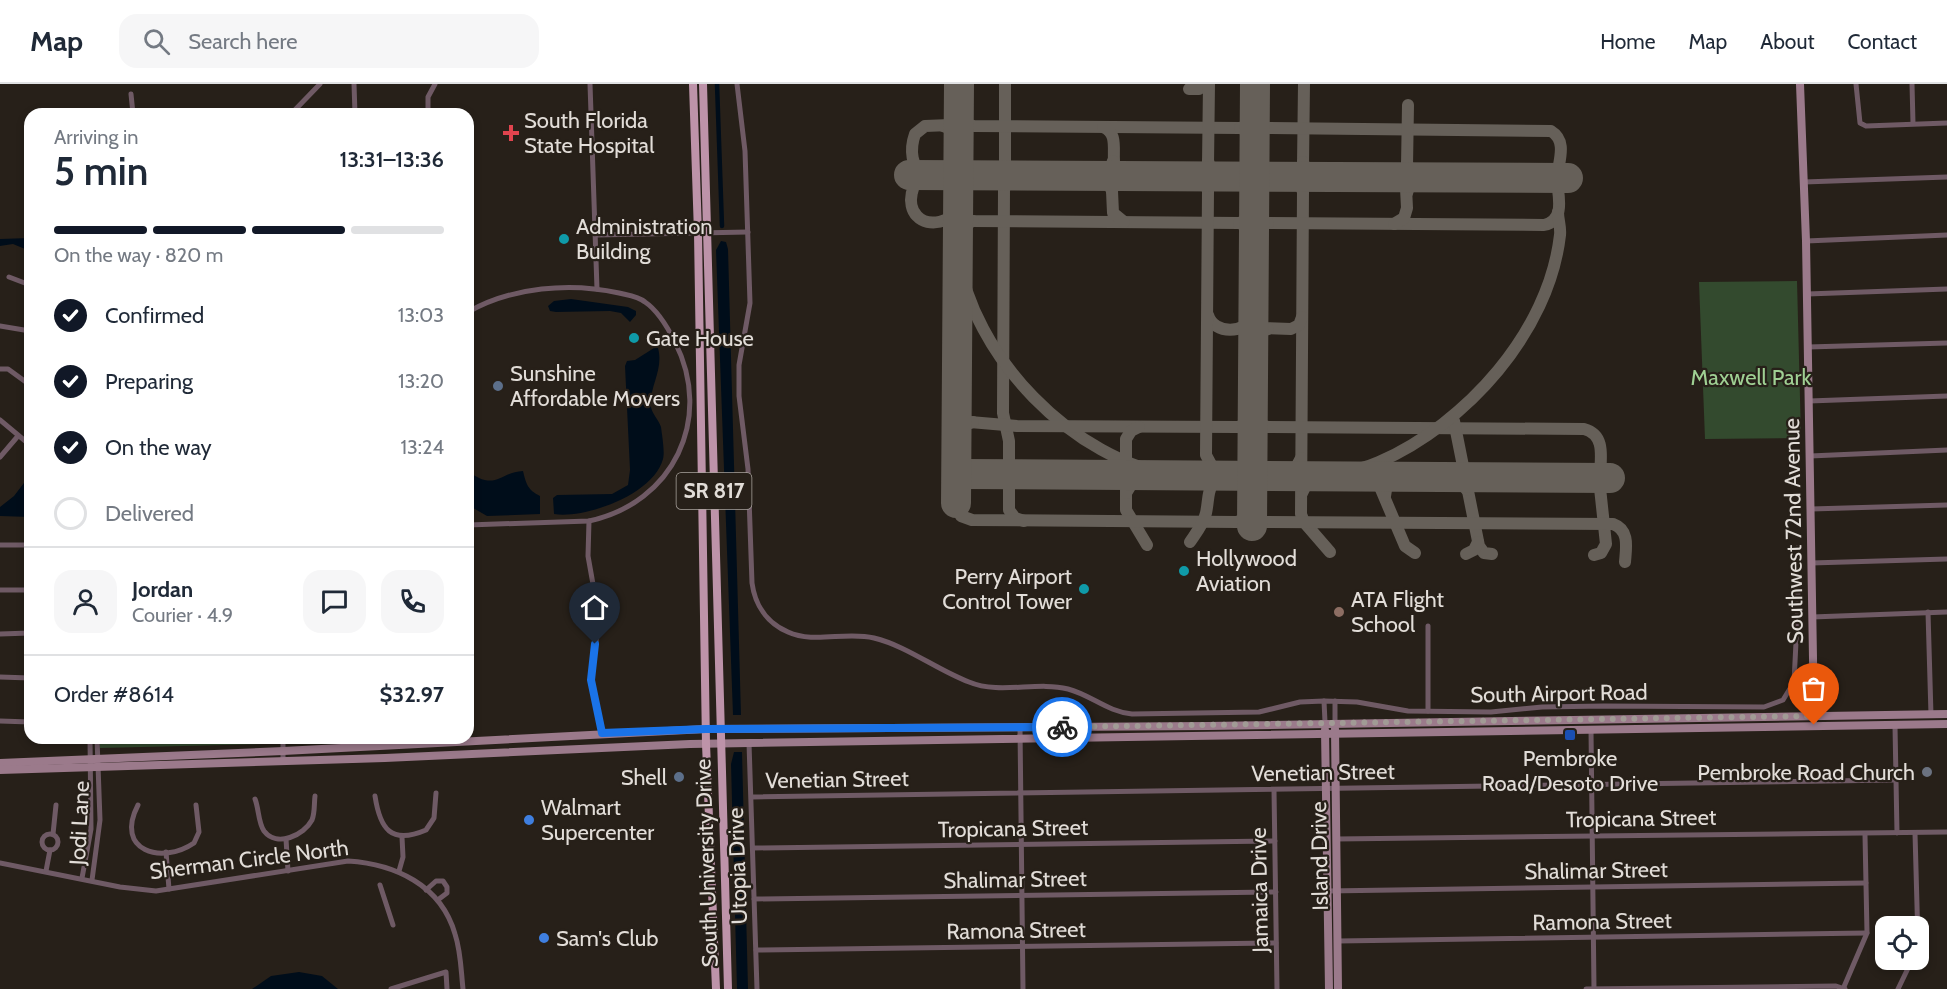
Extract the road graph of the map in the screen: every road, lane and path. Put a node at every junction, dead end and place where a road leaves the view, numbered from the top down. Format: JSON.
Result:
{"nodes":[{"id":1,"x":320,"y":84,"type":"edge"},
{"id":2,"x":354,"y":84,"type":"edge"},
{"id":3,"x":435,"y":84,"type":"edge"},
{"id":4,"x":590,"y":84,"type":"edge"},
{"id":5,"x":693,"y":84,"type":"edge"},
{"id":6,"x":703,"y":84,"type":"edge"},
{"id":7,"x":737,"y":84,"type":"edge"},
{"id":8,"x":1800,"y":84,"type":"edge"},
{"id":9,"x":1856,"y":84,"type":"edge"},
{"id":10,"x":1912,"y":84,"type":"edge"},
{"id":11,"x":131,"y":94,"type":"dead end"},
{"id":12,"x":132,"y":108,"type":"edge"},
{"id":13,"x":297,"y":108,"type":"edge"},
{"id":14,"x":355,"y":108,"type":"edge"},
{"id":15,"x":428,"y":108,"type":"edge"},
{"id":16,"x":1913,"y":123,"type":"junction"},
{"id":17,"x":1947,"y":123,"type":"edge"},
{"id":18,"x":1947,"y":177,"type":"edge"},
{"id":19,"x":1804,"y":182,"type":"junction"},
{"id":20,"x":708,"y":232,"type":"junction"},
{"id":21,"x":748,"y":232,"type":"junction"},
{"id":22,"x":698,"y":233,"type":"junction"},
{"id":23,"x":595,"y":235,"type":"junction"},
{"id":24,"x":1947,"y":235,"type":"edge"},
{"id":25,"x":1806,"y":240,"type":"junction"},
{"id":26,"x":9,"y":277,"type":"dead end"},
{"id":27,"x":24,"y":283,"type":"edge"},
{"id":28,"x":597,"y":289,"type":"junction"},
{"id":29,"x":1947,"y":289,"type":"edge"},
{"id":30,"x":1807,"y":294,"type":"junction"},
{"id":31,"x":474,"y":309,"type":"edge"},
{"id":32,"x":0,"y":326,"type":"edge"},
{"id":33,"x":24,"y":330,"type":"edge"},
{"id":34,"x":1947,"y":342,"type":"edge"},
{"id":35,"x":1808,"y":347,"type":"junction"},
{"id":36,"x":0,"y":369,"type":"edge"},
{"id":37,"x":24,"y":381,"type":"edge"},
{"id":38,"x":1947,"y":396,"type":"edge"},
{"id":39,"x":1809,"y":401,"type":"junction"},
{"id":40,"x":0,"y":420,"type":"edge"},
{"id":41,"x":18,"y":436,"type":"junction"},
{"id":42,"x":24,"y":441,"type":"edge"},
{"id":43,"x":1947,"y":450,"type":"edge"},
{"id":44,"x":1810,"y":456,"type":"junction"},
{"id":45,"x":0,"y":457,"type":"edge"},
{"id":46,"x":1947,"y":505,"type":"edge"},
{"id":47,"x":1810,"y":509,"type":"junction"},
{"id":48,"x":589,"y":521,"type":"junction"},
{"id":49,"x":474,"y":525,"type":"edge"},
{"id":50,"x":0,"y":545,"type":"edge"},
{"id":51,"x":24,"y":545,"type":"edge"},
{"id":52,"x":1797,"y":548,"type":"dead end"},
{"id":53,"x":1947,"y":559,"type":"edge"},
{"id":54,"x":1811,"y":563,"type":"junction"},
{"id":55,"x":0,"y":590,"type":"edge"},
{"id":56,"x":24,"y":590,"type":"edge"},
{"id":57,"x":1928,"y":612,"type":"junction"},
{"id":58,"x":1947,"y":612,"type":"edge"},
{"id":59,"x":1812,"y":617,"type":"junction"},
{"id":60,"x":1428,"y":626,"type":"dead end"},
{"id":61,"x":24,"y":633,"type":"edge"},
{"id":62,"x":0,"y":634,"type":"edge"},
{"id":63,"x":0,"y":677,"type":"edge"},
{"id":64,"x":24,"y":678,"type":"edge"},
{"id":65,"x":1324,"y":701,"type":"junction"},
{"id":66,"x":1335,"y":701,"type":"junction"},
{"id":67,"x":1428,"y":711,"type":"junction"},
{"id":68,"x":1947,"y":714,"type":"edge"},
{"id":69,"x":1930,"y":715,"type":"junction"},
{"id":70,"x":1814,"y":716,"type":"junction"},
{"id":71,"x":1655,"y":718,"type":"junction"},
{"id":72,"x":1704,"y":718,"type":"junction"},
{"id":73,"x":1947,"y":719,"type":"edge"},
{"id":74,"x":0,"y":721,"type":"edge"},
{"id":75,"x":24,"y":722,"type":"edge"},
{"id":76,"x":1324,"y":722,"type":"junction"},
{"id":77,"x":1335,"y":722,"type":"junction"},
{"id":78,"x":1947,"y":724,"type":"edge"},
{"id":79,"x":1814,"y":725,"type":"junction"},
{"id":80,"x":1895,"y":726,"type":"junction"},
{"id":81,"x":1020,"y":728,"type":"junction"},
{"id":82,"x":706,"y":729,"type":"junction"},
{"id":83,"x":720,"y":729,"type":"junction"},
{"id":84,"x":1652,"y":729,"type":"junction"},
{"id":85,"x":1591,"y":730,"type":"junction"},
{"id":86,"x":602,"y":733,"type":"junction"},
{"id":87,"x":1325,"y":733,"type":"junction"},
{"id":88,"x":1335,"y":733,"type":"junction"},
{"id":89,"x":1020,"y":738,"type":"junction"},
{"id":90,"x":474,"y":741,"type":"edge"},
{"id":91,"x":749,"y":743,"type":"junction"},
{"id":92,"x":91,"y":744,"type":"edge"},
{"id":93,"x":96,"y":744,"type":"edge"},
{"id":94,"x":283,"y":744,"type":"edge"},
{"id":95,"x":424,"y":744,"type":"edge"},
{"id":96,"x":706,"y":744,"type":"junction"},
{"id":97,"x":720,"y":744,"type":"junction"},
{"id":98,"x":408,"y":745,"type":"junction"},
{"id":99,"x":283,"y":752,"type":"junction"},
{"id":100,"x":409,"y":757,"type":"junction"},
{"id":101,"x":283,"y":761,"type":"junction"},
{"id":102,"x":0,"y":763,"type":"edge"},
{"id":103,"x":94,"y":764,"type":"junction"},
{"id":104,"x":0,"y":770,"type":"edge"},
{"id":105,"x":1895,"y":780,"type":"junction"},
{"id":106,"x":1591,"y":785,"type":"junction"},
{"id":107,"x":1326,"y":788,"type":"junction"},
{"id":108,"x":1336,"y":788,"type":"junction"},
{"id":109,"x":1274,"y":790,"type":"junction"},
{"id":110,"x":436,"y":793,"type":"dead end"},
{"id":111,"x":1020,"y":793,"type":"junction"},
{"id":112,"x":315,"y":796,"type":"dead end"},
{"id":113,"x":375,"y":796,"type":"dead end"},
{"id":114,"x":752,"y":797,"type":"junction"},
{"id":115,"x":255,"y":799,"type":"dead end"},
{"id":116,"x":56,"y":805,"type":"dead end"},
{"id":117,"x":138,"y":805,"type":"dead end"},
{"id":118,"x":196,"y":805,"type":"dead end"},
{"id":119,"x":1947,"y":832,"type":"edge"},
{"id":120,"x":1897,"y":833,"type":"junction"},
{"id":121,"x":1915,"y":833,"type":"junction"},
{"id":122,"x":53,"y":834,"type":"junction"},
{"id":123,"x":1865,"y":834,"type":"junction"},
{"id":124,"x":1592,"y":835,"type":"junction"},
{"id":125,"x":402,"y":837,"type":"junction"},
{"id":126,"x":286,"y":839,"type":"junction"},
{"id":127,"x":1336,"y":839,"type":"junction"},
{"id":128,"x":1275,"y":840,"type":"junction"},
{"id":129,"x":1021,"y":844,"type":"junction"},
{"id":130,"x":753,"y":848,"type":"junction"},
{"id":131,"x":50,"y":850,"type":"junction"},
{"id":132,"x":166,"y":852,"type":"junction"},
{"id":133,"x":0,"y":863,"type":"edge"},
{"id":134,"x":46,"y":871,"type":"junction"},
{"id":135,"x":288,"y":871,"type":"junction"},
{"id":136,"x":399,"y":871,"type":"junction"},
{"id":137,"x":82,"y":878,"type":"junction"},
{"id":138,"x":92,"y":880,"type":"junction"},
{"id":139,"x":1866,"y":883,"type":"junction"},
{"id":140,"x":380,"y":885,"type":"dead end"},
{"id":141,"x":1592,"y":886,"type":"junction"},
{"id":142,"x":712,"y":888,"type":"junction"},
{"id":143,"x":169,"y":889,"type":"junction"},
{"id":144,"x":426,"y":890,"type":"junction"},
{"id":145,"x":1327,"y":891,"type":"junction"},
{"id":146,"x":1337,"y":891,"type":"junction"},
{"id":147,"x":1276,"y":892,"type":"junction"},
{"id":148,"x":1021,"y":895,"type":"junction"},
{"id":149,"x":440,"y":899,"type":"junction"},
{"id":150,"x":754,"y":899,"type":"junction"},
{"id":151,"x":1917,"y":916,"type":"edge"},
{"id":152,"x":393,"y":925,"type":"dead end"},
{"id":153,"x":1867,"y":933,"type":"junction"},
{"id":154,"x":1594,"y":938,"type":"junction"},
{"id":155,"x":1338,"y":941,"type":"junction"},
{"id":156,"x":1276,"y":942,"type":"junction"},
{"id":157,"x":1022,"y":946,"type":"junction"},
{"id":158,"x":756,"y":950,"type":"junction"},
{"id":159,"x":727,"y":961,"type":"junction"},
{"id":160,"x":1907,"y":970,"type":"edge"},
{"id":161,"x":391,"y":989,"type":"edge"},
{"id":162,"x":447,"y":989,"type":"edge"},
{"id":163,"x":463,"y":989,"type":"edge"},
{"id":164,"x":716,"y":989,"type":"edge"},
{"id":165,"x":728,"y":989,"type":"edge"},
{"id":166,"x":757,"y":989,"type":"edge"},
{"id":167,"x":1023,"y":989,"type":"edge"},
{"id":168,"x":1278,"y":989,"type":"edge"},
{"id":169,"x":1329,"y":989,"type":"edge"},
{"id":170,"x":1338,"y":989,"type":"edge"},
{"id":171,"x":1587,"y":989,"type":"edge"},
{"id":172,"x":1594,"y":989,"type":"edge"},
{"id":173,"x":1844,"y":989,"type":"edge"},
{"id":174,"x":1898,"y":989,"type":"edge"}],
"edges":[{"from":1,"to":13,"type":"street"},
{"from":2,"to":14,"type":"street"},
{"from":3,"to":15,"type":"street"},
{"from":4,"to":23,"type":"street"},
{"from":5,"to":22,"type":"main road","name":"South University Drive","number":"SR 817"},
{"from":6,"to":20,"type":"main road","name":"South University Drive","number":"SR 817"},
{"from":7,"to":21,"type":"street"},
{"from":8,"to":19,"type":"main road","name":"Southwest 72nd Avenue"},
{"from":9,"to":16,"type":"street"},
{"from":10,"to":16,"type":"street"},
{"from":11,"to":12,"type":"street"},
{"from":16,"to":17,"type":"street"},
{"from":18,"to":19,"type":"street"},
{"from":19,"to":25,"type":"main road","name":"Southwest 72nd Avenue"},
{"from":20,"to":21,"type":"street"},
{"from":20,"to":22,"type":"street"},
{"from":20,"to":83,"type":"main road","name":"South University Drive","number":"SR 817"},
{"from":21,"to":65,"type":"street","name":"South Airport Road"},
{"from":22,"to":23,"type":"street"},
{"from":22,"to":82,"type":"main road","name":"South University Drive","number":"SR 817"},
{"from":23,"to":28,"type":"street"},
{"from":24,"to":25,"type":"street"},
{"from":25,"to":30,"type":"main road","name":"Southwest 72nd Avenue"},
{"from":26,"to":27,"type":"street"},
{"from":28,"to":31,"type":"street"},
{"from":28,"to":48,"type":"street"},
{"from":29,"to":30,"type":"street"},
{"from":30,"to":35,"type":"main road","name":"Southwest 72nd Avenue"},
{"from":32,"to":33,"type":"street"},
{"from":34,"to":35,"type":"street"},
{"from":35,"to":39,"type":"main road","name":"Southwest 72nd Avenue"},
{"from":36,"to":37,"type":"street"},
{"from":38,"to":39,"type":"street"},
{"from":39,"to":44,"type":"main road","name":"Southwest 72nd Avenue"},
{"from":40,"to":41,"type":"street"},
{"from":41,"to":42,"type":"street"},
{"from":41,"to":45,"type":"street"},
{"from":43,"to":44,"type":"street"},
{"from":44,"to":47,"type":"main road","name":"Southwest 72nd Avenue"},
{"from":46,"to":47,"type":"street"},
{"from":47,"to":54,"type":"main road","name":"Southwest 72nd Avenue"},
{"from":48,"to":49,"type":"street"},
{"from":48,"to":86,"type":"street"},
{"from":50,"to":51,"type":"street"},
{"from":52,"to":67,"type":"street","name":"South Airport Road"},
{"from":53,"to":54,"type":"street"},
{"from":54,"to":59,"type":"main road","name":"Southwest 72nd Avenue"},
{"from":55,"to":56,"type":"street"},
{"from":57,"to":58,"type":"street"},
{"from":57,"to":59,"type":"street"},
{"from":57,"to":69,"type":"street"},
{"from":59,"to":70,"type":"main road","name":"Southwest 72nd Avenue"},
{"from":60,"to":67,"type":"street"},
{"from":61,"to":62,"type":"street"},
{"from":63,"to":64,"type":"street"},
{"from":65,"to":66,"type":"street","name":"South Airport Road"},
{"from":65,"to":76,"type":"street"},
{"from":66,"to":67,"type":"street","name":"South Airport Road"},
{"from":66,"to":77,"type":"street"},
{"from":68,"to":69,"type":"main road"},
{"from":69,"to":70,"type":"main road"},
{"from":70,"to":72,"type":"main road"},
{"from":70,"to":79,"type":"main road","name":"Southwest 72nd Avenue"},
{"from":71,"to":72,"type":"main road"},
{"from":71,"to":77,"type":"main road"},
{"from":71,"to":85,"type":"main road"},
{"from":72,"to":84,"type":"main road"},
{"from":73,"to":80,"type":"main road"},
{"from":74,"to":75,"type":"street"},
{"from":76,"to":77,"type":"main road"},
{"from":76,"to":81,"type":"main road"},
{"from":76,"to":87,"type":"main road","name":"Island Drive"},
{"from":77,"to":88,"type":"main road","name":"Island Drive"},
{"from":78,"to":80,"type":"main road"},
{"from":79,"to":80,"type":"main road"},
{"from":79,"to":84,"type":"main road"},
{"from":80,"to":105,"type":"street"},
{"from":81,"to":83,"type":"main road"},
{"from":81,"to":89,"type":"street"},
{"from":82,"to":83,"type":"main road"},
{"from":82,"to":86,"type":"main road"},
{"from":82,"to":96,"type":"main road","name":"South University Drive","number":"SR 817"},
{"from":83,"to":97,"type":"main road","name":"South University Drive","number":"SR 817"},
{"from":84,"to":85,"type":"main road"},
{"from":85,"to":88,"type":"main road"},
{"from":85,"to":106,"type":"street"},
{"from":86,"to":90,"type":"main road"},
{"from":87,"to":88,"type":"main road"},
{"from":87,"to":89,"type":"main road"},
{"from":87,"to":107,"type":"main road","name":"Island Drive"},
{"from":88,"to":108,"type":"main road","name":"Island Drive"},
{"from":89,"to":91,"type":"main road"},
{"from":89,"to":111,"type":"street"},
{"from":91,"to":97,"type":"main road"},
{"from":91,"to":114,"type":"street","name":"Utopia Drive"},
{"from":92,"to":103,"type":"street"},
{"from":93,"to":103,"type":"street"},
{"from":94,"to":99,"type":"street"},
{"from":95,"to":98,"type":"main road"},
{"from":96,"to":97,"type":"main road"},
{"from":96,"to":100,"type":"main road"},
{"from":96,"to":142,"type":"main road","name":"South University Drive","number":"SR 817"},
{"from":97,"to":159,"type":"main road","name":"South University Drive","number":"SR 817"},
{"from":98,"to":99,"type":"main road"},
{"from":98,"to":100,"type":"main road"},
{"from":99,"to":101,"type":"street"},
{"from":99,"to":103,"type":"main road"},
{"from":100,"to":101,"type":"main road"},
{"from":101,"to":103,"type":"main road"},
{"from":102,"to":103,"type":"main road"},
{"from":103,"to":104,"type":"main road"},
{"from":103,"to":137,"type":"street","name":"Jodi Lane"},
{"from":103,"to":138,"type":"street","name":"Jodi Lane"},
{"from":105,"to":106,"type":"street","name":"Venetian Street"},
{"from":105,"to":120,"type":"street"},
{"from":106,"to":108,"type":"street","name":"Venetian Street"},
{"from":106,"to":124,"type":"street"},
{"from":107,"to":108,"type":"street","name":"Venetian Street"},
{"from":107,"to":109,"type":"street","name":"Venetian Street"},
{"from":107,"to":145,"type":"main road","name":"Island Drive"},
{"from":108,"to":127,"type":"main road","name":"Island Drive"},
{"from":109,"to":111,"type":"street","name":"Venetian Street"},
{"from":109,"to":128,"type":"street","name":"Jamaica Drive"},
{"from":110,"to":125,"type":"street"},
{"from":111,"to":114,"type":"street","name":"Venetian Street"},
{"from":111,"to":129,"type":"street"},
{"from":112,"to":126,"type":"street"},
{"from":113,"to":125,"type":"street"},
{"from":114,"to":130,"type":"street","name":"Utopia Drive"},
{"from":115,"to":126,"type":"street"},
{"from":116,"to":122,"type":"street"},
{"from":117,"to":132,"type":"street"},
{"from":118,"to":132,"type":"street"},
{"from":119,"to":121,"type":"street","name":"Tropicana Street"},
{"from":120,"to":121,"type":"street","name":"Tropicana Street"},
{"from":120,"to":123,"type":"street","name":"Tropicana Street"},
{"from":121,"to":151,"type":"street"},
{"from":122,"to":131,"type":"street"},
{"from":122,"to":131,"type":"street"},
{"from":123,"to":124,"type":"street","name":"Tropicana Street"},
{"from":123,"to":139,"type":"street"},
{"from":124,"to":127,"type":"street","name":"Tropicana Street"},
{"from":124,"to":141,"type":"street"},
{"from":125,"to":136,"type":"street"},
{"from":126,"to":135,"type":"street"},
{"from":127,"to":146,"type":"main road","name":"Island Drive"},
{"from":128,"to":129,"type":"street","name":"Tropicana Street"},
{"from":128,"to":147,"type":"street","name":"Jamaica Drive"},
{"from":129,"to":130,"type":"street","name":"Tropicana Street"},
{"from":129,"to":148,"type":"street"},
{"from":130,"to":150,"type":"street","name":"Utopia Drive"},
{"from":131,"to":134,"type":"street"},
{"from":132,"to":143,"type":"street"},
{"from":133,"to":134,"type":"street","name":"Sherman Circle North"},
{"from":134,"to":137,"type":"street","name":"Sherman Circle North"},
{"from":135,"to":136,"type":"street","name":"Sherman Circle North"},
{"from":135,"to":143,"type":"street","name":"Sherman Circle North"},
{"from":136,"to":144,"type":"street","name":"Sherman Circle North"},
{"from":137,"to":138,"type":"street","name":"Sherman Circle North"},
{"from":138,"to":143,"type":"street","name":"Sherman Circle North"},
{"from":139,"to":141,"type":"street","name":"Shalimar Street"},
{"from":139,"to":153,"type":"street"},
{"from":140,"to":152,"type":"street"},
{"from":141,"to":146,"type":"street","name":"Shalimar Street"},
{"from":141,"to":154,"type":"street"},
{"from":142,"to":159,"type":"main road"},
{"from":142,"to":164,"type":"main road","name":"South University Drive","number":"SR 817"},
{"from":144,"to":149,"type":"street","name":"Sherman Circle North"},
{"from":144,"to":149,"type":"street"},
{"from":145,"to":146,"type":"street","name":"Shalimar Street"},
{"from":145,"to":169,"type":"main road","name":"Island Drive"},
{"from":146,"to":155,"type":"main road","name":"Island Drive"},
{"from":147,"to":148,"type":"street","name":"Shalimar Street"},
{"from":147,"to":156,"type":"street","name":"Jamaica Drive"},
{"from":148,"to":150,"type":"street","name":"Shalimar Street"},
{"from":148,"to":157,"type":"street"},
{"from":149,"to":163,"type":"street"},
{"from":150,"to":158,"type":"street","name":"Utopia Drive"},
{"from":153,"to":154,"type":"street","name":"Ramona Street"},
{"from":153,"to":173,"type":"street"},
{"from":154,"to":155,"type":"street","name":"Ramona Street"},
{"from":154,"to":172,"type":"street"},
{"from":155,"to":170,"type":"main road","name":"Island Drive"},
{"from":156,"to":157,"type":"street","name":"Ramona Street"},
{"from":156,"to":168,"type":"street","name":"Jamaica Drive"},
{"from":157,"to":158,"type":"street","name":"Ramona Street"},
{"from":157,"to":167,"type":"street"},
{"from":158,"to":166,"type":"street","name":"Utopia Drive"},
{"from":159,"to":165,"type":"main road","name":"South University Drive","number":"SR 817"},
{"from":160,"to":174,"type":"street"},
{"from":161,"to":162,"type":"street"},
{"from":171,"to":172,"type":"street"},
{"from":172,"to":173,"type":"street"}]}
